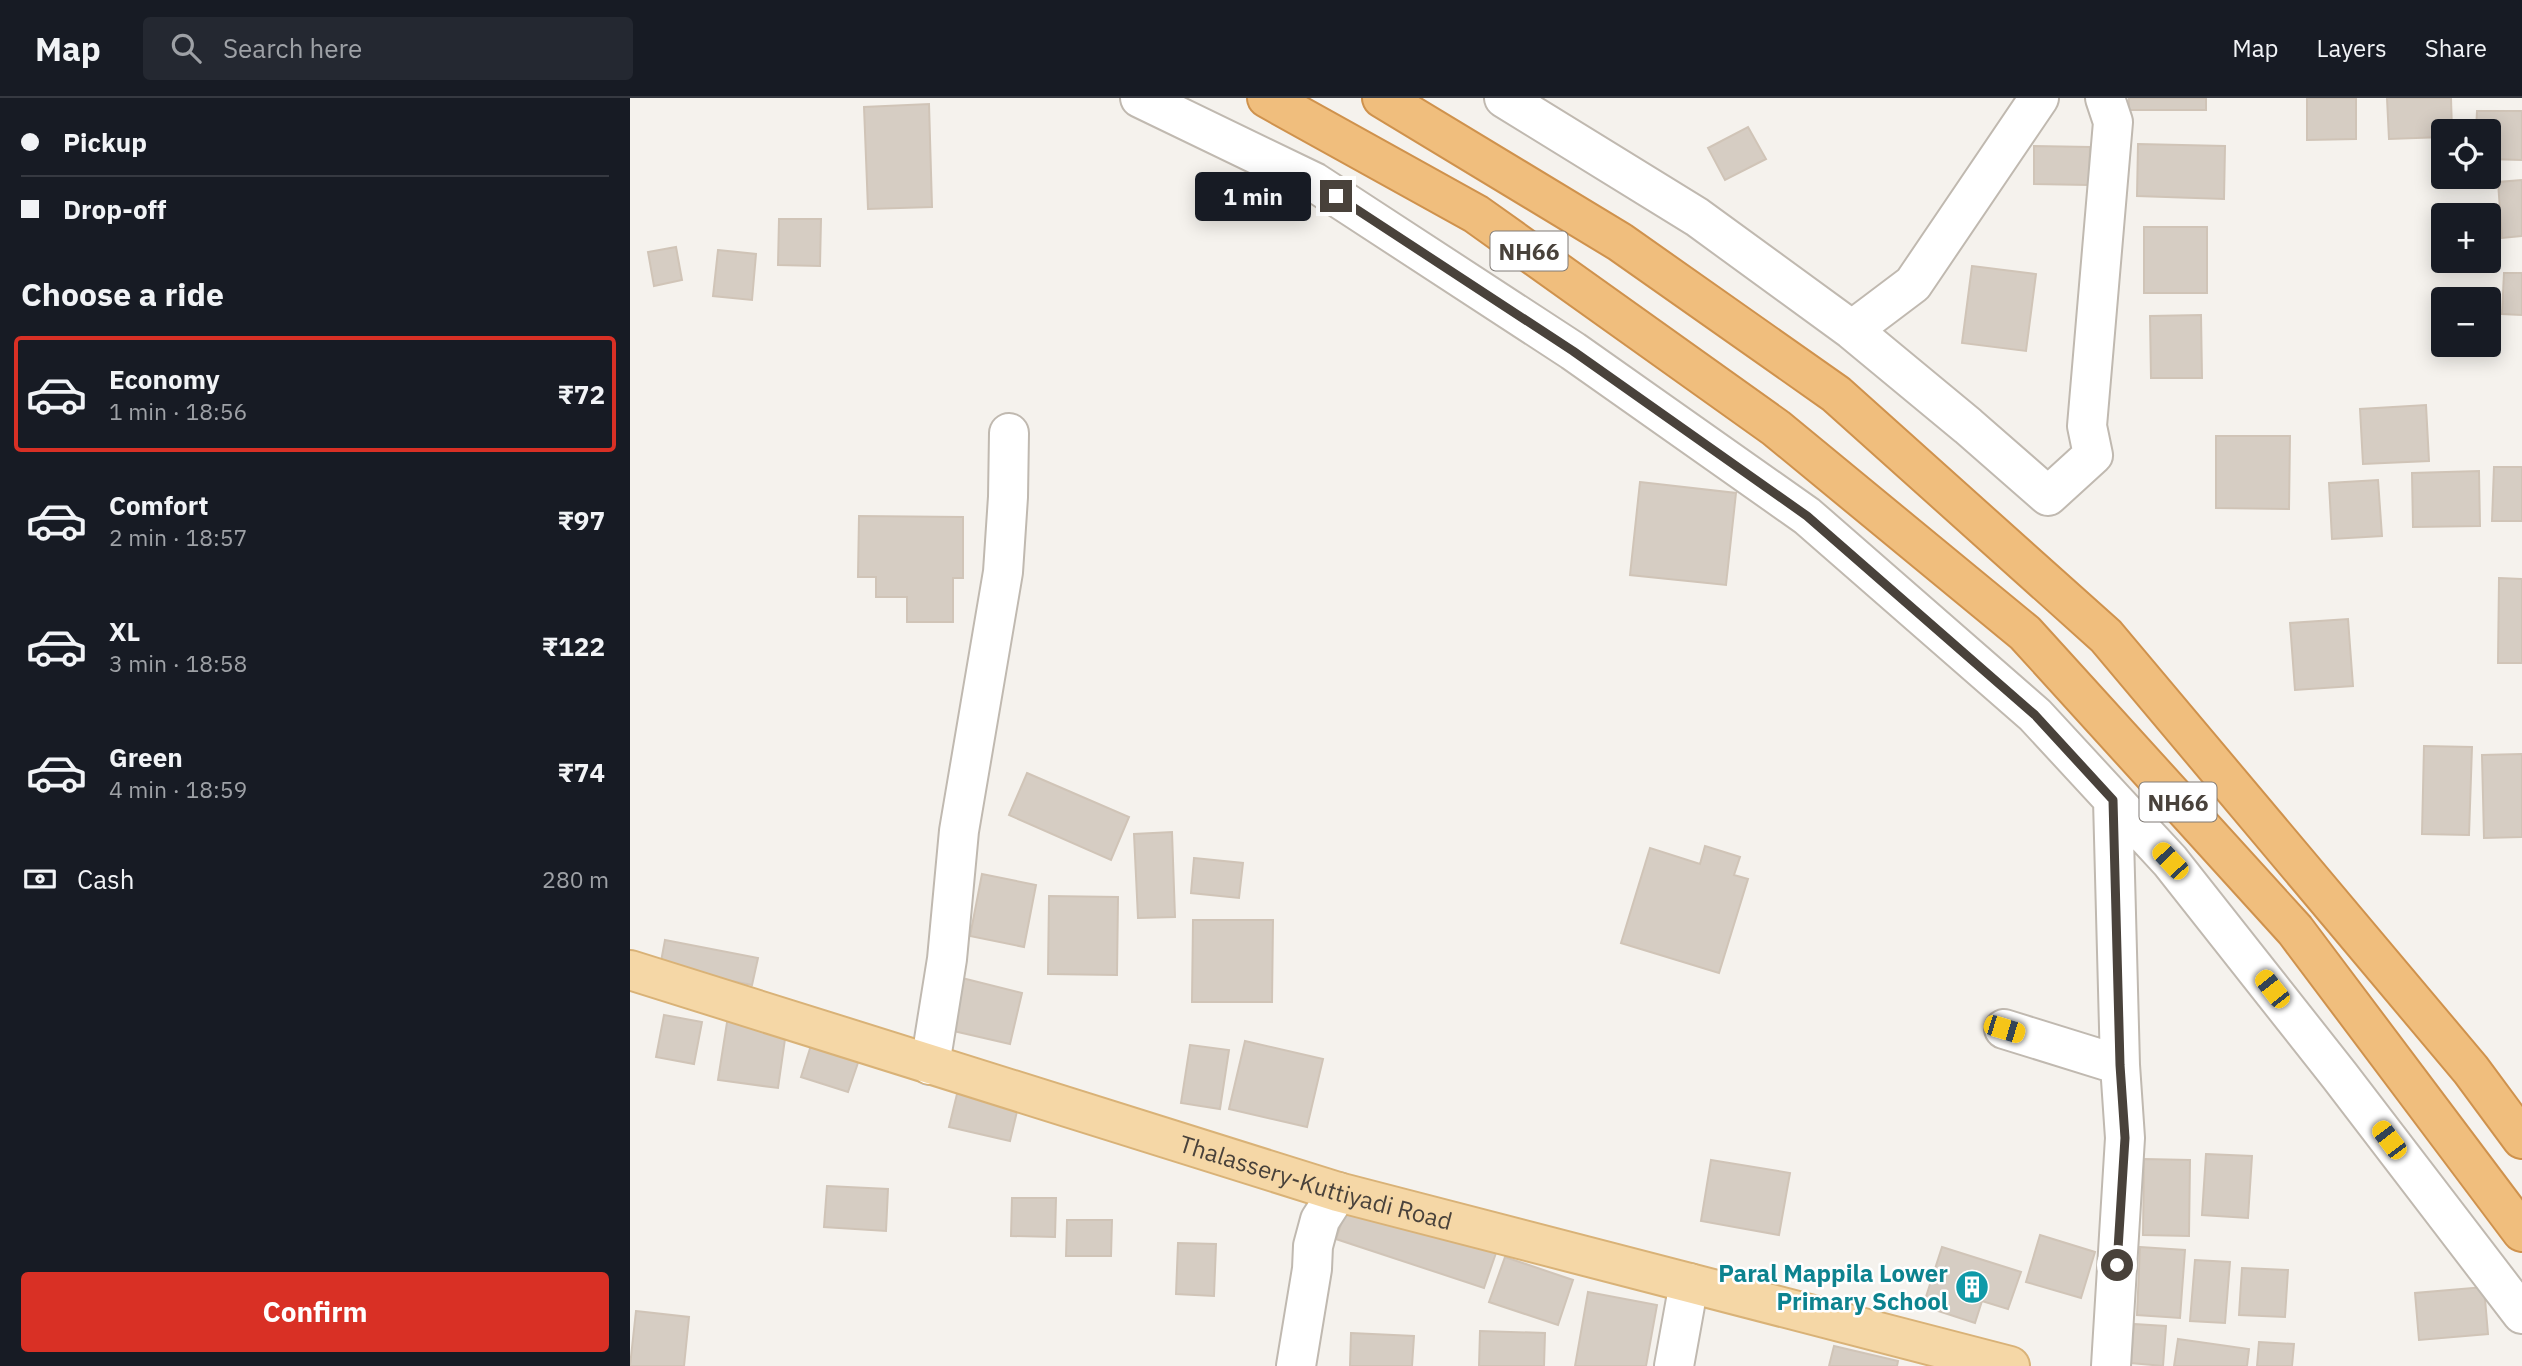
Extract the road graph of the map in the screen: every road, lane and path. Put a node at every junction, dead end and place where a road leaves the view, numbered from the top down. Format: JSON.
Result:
{"nodes":[{"id":1,"x":1140,"y":98,"type":"edge"},
{"id":2,"x":1266,"y":98,"type":"edge"},
{"id":3,"x":1382,"y":98,"type":"edge"},
{"id":4,"x":1504,"y":98,"type":"edge"},
{"id":5,"x":2039,"y":98,"type":"edge"},
{"id":6,"x":2105,"y":98,"type":"edge"},
{"id":7,"x":1852,"y":330,"type":"junction"},
{"id":8,"x":1009,"y":433,"type":"dead end"},
{"id":9,"x":2113,"y":800,"type":"junction"},
{"id":10,"x":630,"y":970,"type":"edge"},
{"id":11,"x":2004,"y":1029,"type":"dead end"},
{"id":12,"x":930,"y":1065,"type":"junction"},
{"id":13,"x":2120,"y":1065,"type":"junction"},
{"id":14,"x":2522,"y":1139,"type":"edge"},
{"id":15,"x":1338,"y":1192,"type":"junction"},
{"id":16,"x":2522,"y":1232,"type":"edge"},
{"id":17,"x":1689,"y":1283,"type":"junction"},
{"id":18,"x":2522,"y":1314,"type":"edge"},
{"id":19,"x":1296,"y":1366,"type":"edge"},
{"id":20,"x":1674,"y":1366,"type":"edge"},
{"id":21,"x":2010,"y":1366,"type":"edge"},
{"id":22,"x":2111,"y":1366,"type":"edge"}],
"edges":[{"from":1,"to":9,"type":"street"},
{"from":2,"to":16,"type":"highway","number":"NH66"},
{"from":3,"to":14,"type":"highway","number":"NH66"},
{"from":4,"to":7,"type":"street"},
{"from":5,"to":7,"type":"street"},
{"from":6,"to":7,"type":"street"},
{"from":8,"to":12,"type":"street"},
{"from":9,"to":13,"type":"street"},
{"from":9,"to":18,"type":"street"},
{"from":10,"to":12,"type":"main road","name":"Thalassery-Kuttiyadi Road"},
{"from":11,"to":13,"type":"street"},
{"from":12,"to":15,"type":"main road","name":"Thalassery-Kuttiyadi Road"},
{"from":13,"to":22,"type":"street"},
{"from":15,"to":17,"type":"main road","name":"Thalassery-Kuttiyadi Road"},
{"from":15,"to":19,"type":"street"},
{"from":17,"to":20,"type":"street"},
{"from":17,"to":21,"type":"main road","name":"Thalassery-Kuttiyadi Road"}]}
